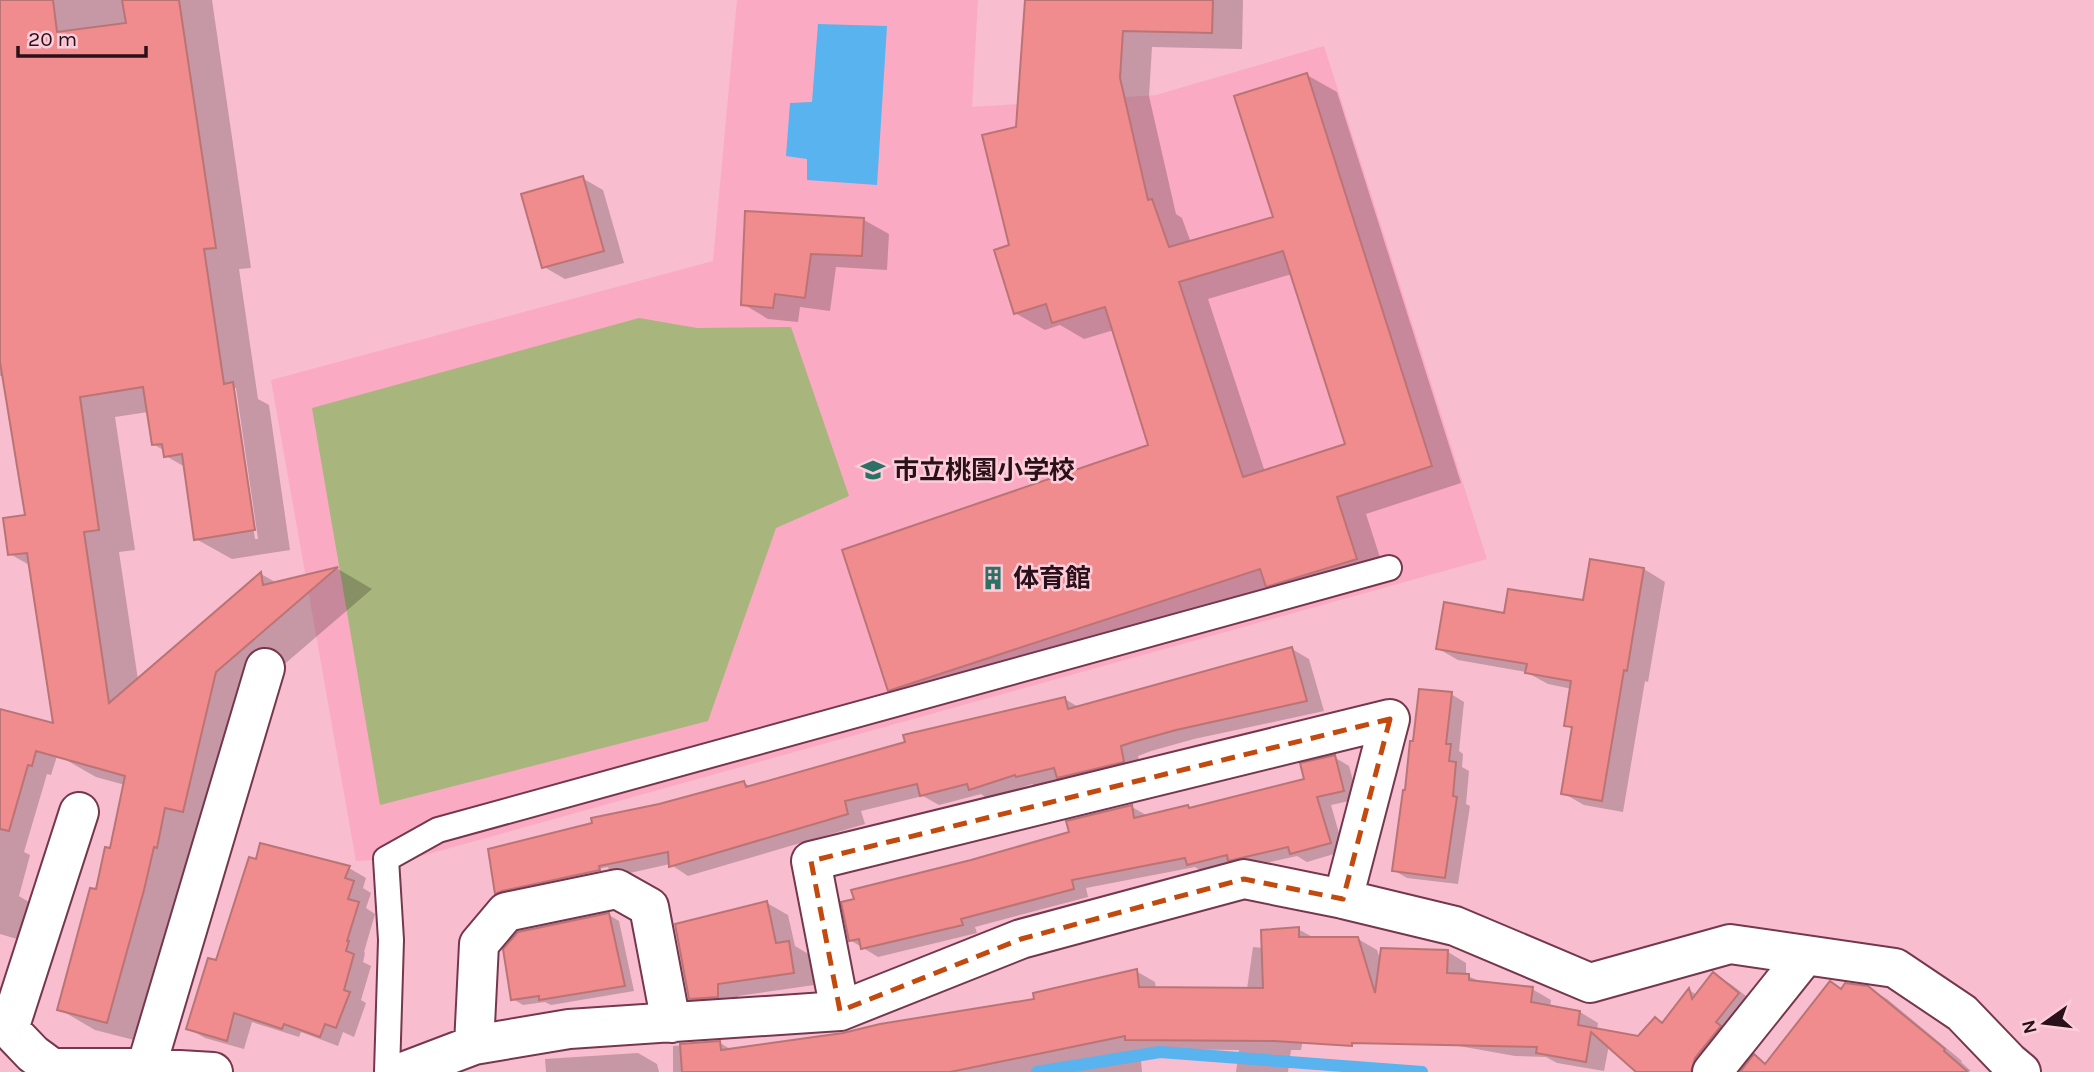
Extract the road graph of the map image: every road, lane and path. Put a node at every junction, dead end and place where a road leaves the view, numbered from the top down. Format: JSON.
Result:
{"nodes":[{"id":1,"x":1389,"y":568,"type":"dead end"},
{"id":2,"x":265,"y":668,"type":"dead end"},
{"id":3,"x":79,"y":812,"type":"dead end"},
{"id":4,"x":1343,"y":899,"type":"junction"},
{"id":5,"x":1804,"y":957,"type":"junction"},
{"id":6,"x":839,"y":1011,"type":"junction"},
{"id":7,"x":671,"y":1023,"type":"junction"},
{"id":8,"x":5,"y":1027,"type":"edge"},
{"id":9,"x":474,"y":1045,"type":"junction"},
{"id":10,"x":146,"y":1068,"type":"junction"},
{"id":11,"x":2010,"y":1069,"type":"edge"},
{"id":12,"x":55,"y":1070,"type":"edge"},
{"id":13,"x":213,"y":1072,"type":"edge"},
{"id":14,"x":387,"y":1072,"type":"edge"},
{"id":15,"x":403,"y":1072,"type":"edge"},
{"id":16,"x":1712,"y":1072,"type":"edge"}],
"edges":[{"from":1,"to":14,"type":"lane"},
{"from":2,"to":10,"type":"street"},
{"from":3,"to":8,"type":"street"},
{"from":4,"to":5,"type":"street"},
{"from":4,"to":6,"type":"street"},
{"from":4,"to":6,"type":"street"},
{"from":5,"to":11,"type":"street"},
{"from":5,"to":16,"type":"street"},
{"from":6,"to":7,"type":"street"},
{"from":7,"to":9,"type":"street"},
{"from":7,"to":9,"type":"street"},
{"from":8,"to":12,"type":"street"},
{"from":9,"to":15,"type":"street"},
{"from":10,"to":12,"type":"street"},
{"from":10,"to":13,"type":"street"}]}
